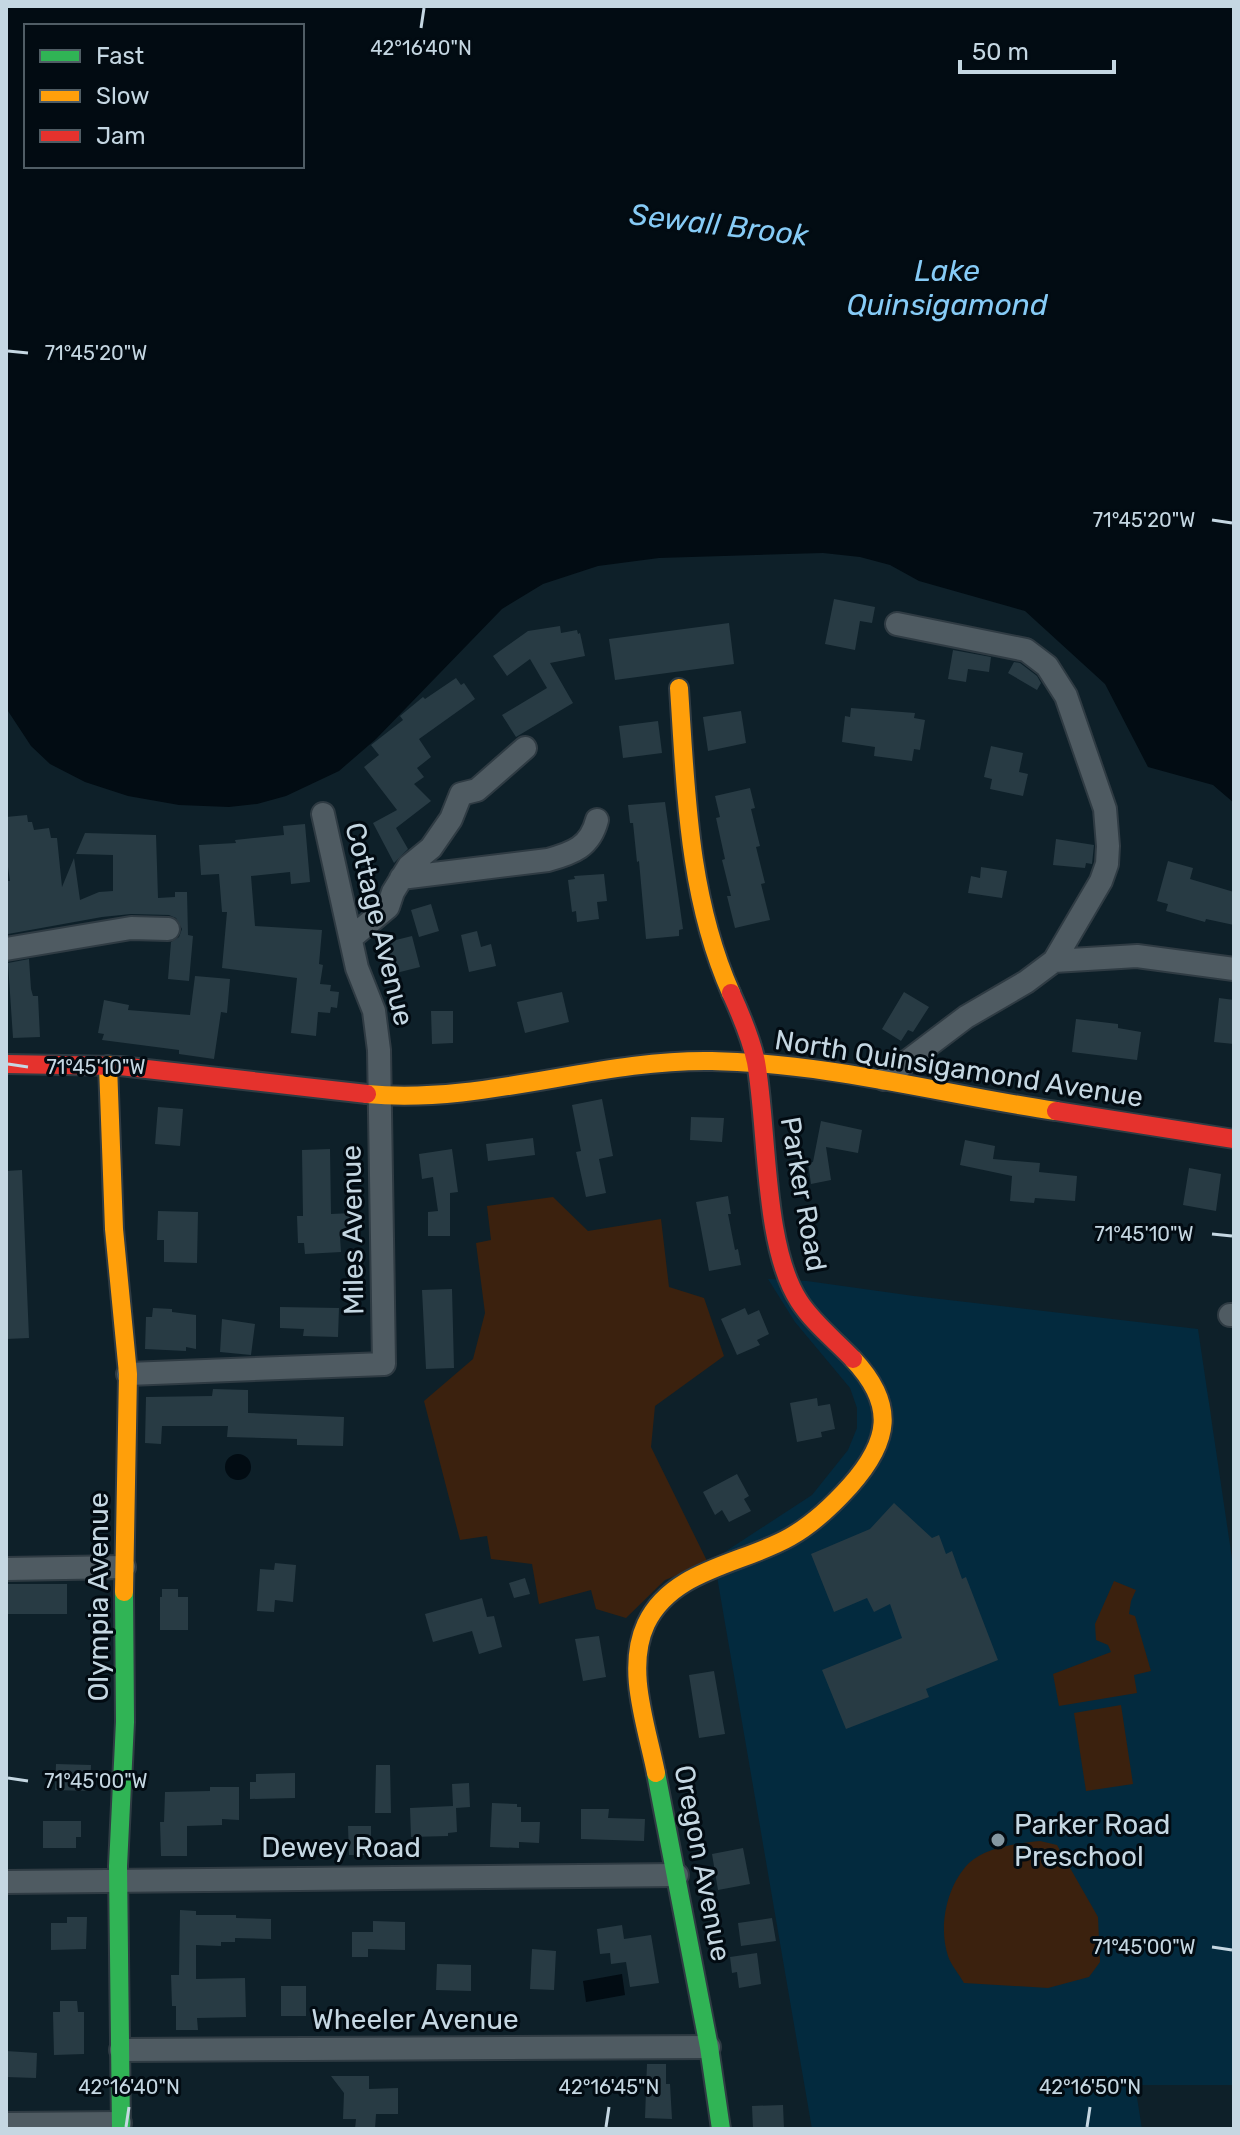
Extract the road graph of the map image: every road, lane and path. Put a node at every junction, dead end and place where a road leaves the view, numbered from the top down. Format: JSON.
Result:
{"nodes":[{"id":1,"x":897,"y":624,"type":"dead end"},
{"id":2,"x":679,"y":688,"type":"dead end"},
{"id":3,"x":525,"y":748,"type":"dead end"},
{"id":4,"x":323,"y":814,"type":"dead end"},
{"id":5,"x":597,"y":820,"type":"dead end"},
{"id":6,"x":401,"y":878,"type":"junction"},
{"id":7,"x":168,"y":929,"type":"dead end"},
{"id":8,"x":351,"y":938,"type":"junction"},
{"id":9,"x":6,"y":949,"type":"edge"},
{"id":10,"x":1054,"y":961,"type":"junction"},
{"id":11,"x":1234,"y":969,"type":"edge"},
{"id":12,"x":756,"y":1063,"type":"junction"},
{"id":13,"x":6,"y":1064,"type":"edge"},
{"id":14,"x":108,"y":1065,"type":"junction"},
{"id":15,"x":884,"y":1079,"type":"junction"},
{"id":16,"x":380,"y":1096,"type":"junction"},
{"id":17,"x":1234,"y":1139,"type":"edge"},
{"id":18,"x":128,"y":1374,"type":"junction"},
{"id":19,"x":124,"y":1567,"type":"junction"},
{"id":20,"x":6,"y":1569,"type":"edge"},
{"id":21,"x":652,"y":1611,"type":"joint"},
{"id":22,"x":677,"y":1875,"type":"junction"},
{"id":23,"x":118,"y":1879,"type":"junction"},
{"id":24,"x":6,"y":1882,"type":"edge"},
{"id":25,"x":709,"y":2047,"type":"junction"},
{"id":26,"x":121,"y":2050,"type":"junction"},
{"id":27,"x":6,"y":2124,"type":"edge"},
{"id":28,"x":121,"y":2126,"type":"edge"},
{"id":29,"x":721,"y":2129,"type":"edge"}],
"edges":[{"from":1,"to":10,"type":"street"},
{"from":2,"to":12,"type":"street","name":"Parker Road"},
{"from":3,"to":6,"type":"street"},
{"from":4,"to":8,"type":"street","name":"Cottage Avenue"},
{"from":5,"to":6,"type":"street"},
{"from":6,"to":8,"type":"street"},
{"from":7,"to":9,"type":"street"},
{"from":8,"to":16,"type":"street","name":"Cottage Avenue"},
{"from":10,"to":11,"type":"street"},
{"from":10,"to":15,"type":"street"},
{"from":12,"to":15,"type":"street","name":"North Quinsigamond Avenue"},
{"from":12,"to":16,"type":"street","name":"North Quinsigamond Avenue"},
{"from":12,"to":21,"type":"street","name":"Parker Road"},
{"from":13,"to":14,"type":"street","name":"North Quinsigamond Avenue"},
{"from":14,"to":16,"type":"street","name":"North Quinsigamond Avenue"},
{"from":14,"to":18,"type":"street","name":"Olympia Avenue"},
{"from":15,"to":17,"type":"street","name":"North Quinsigamond Avenue"},
{"from":16,"to":18,"type":"street","name":"Miles Avenue"},
{"from":18,"to":19,"type":"street","name":"Olympia Avenue"},
{"from":19,"to":20,"type":"street"},
{"from":19,"to":23,"type":"street","name":"Olympia Avenue"},
{"from":21,"to":22,"type":"street","name":"Oregon Avenue"},
{"from":22,"to":23,"type":"street","name":"Dewey Road"},
{"from":22,"to":25,"type":"street","name":"Oregon Avenue"},
{"from":23,"to":24,"type":"street","name":"Dewey Road"},
{"from":23,"to":26,"type":"street","name":"Olympia Avenue"},
{"from":25,"to":26,"type":"street","name":"Wheeler Avenue"},
{"from":25,"to":29,"type":"street","name":"Oregon Avenue"},
{"from":26,"to":28,"type":"street","name":"Olympia Avenue"},
{"from":27,"to":28,"type":"street"}]}
